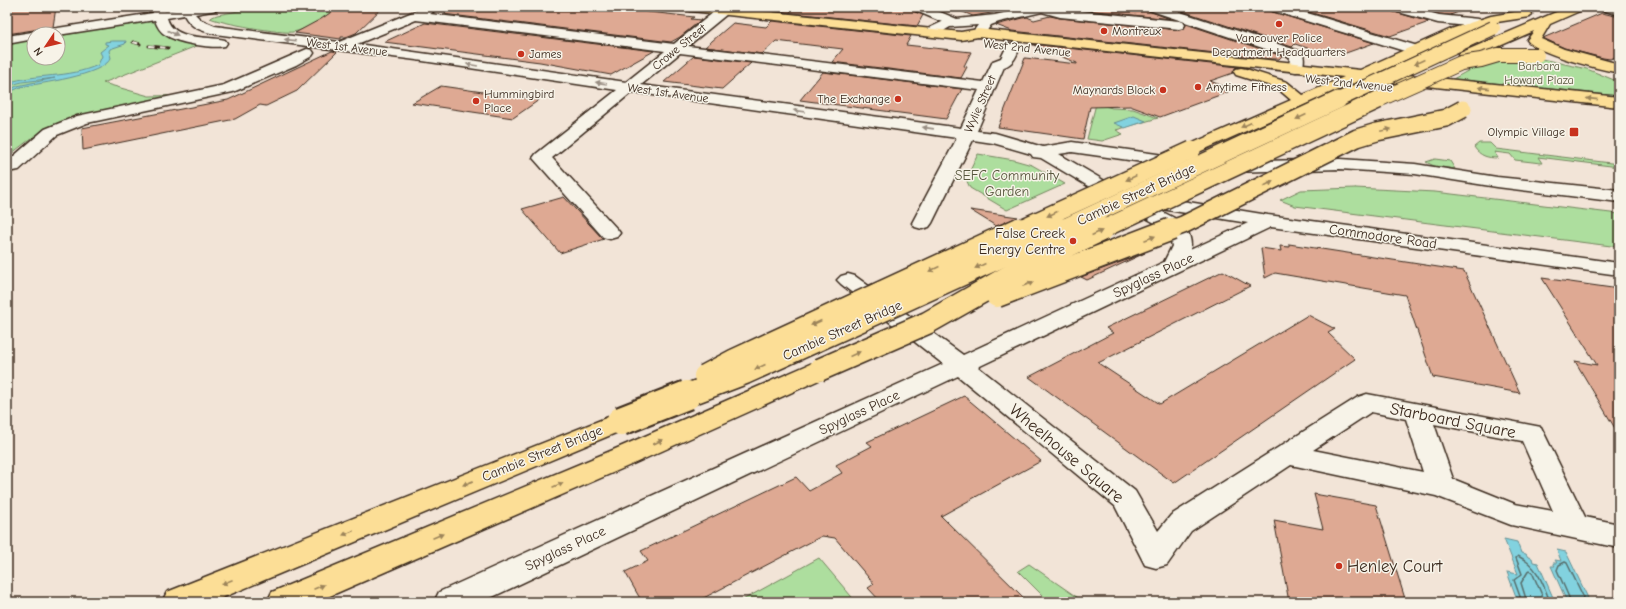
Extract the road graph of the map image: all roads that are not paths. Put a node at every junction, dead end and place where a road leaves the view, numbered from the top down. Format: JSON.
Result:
{"nodes":[{"id":1,"x":213,"y":7,"type":"edge"},
{"id":2,"x":435,"y":7,"type":"edge"},
{"id":3,"x":691,"y":7,"type":"edge"},
{"id":4,"x":918,"y":7,"type":"edge"},
{"id":5,"x":1042,"y":7,"type":"edge"},
{"id":6,"x":1153,"y":7,"type":"edge"},
{"id":7,"x":1274,"y":7,"type":"edge"},
{"id":8,"x":1394,"y":7,"type":"edge"},
{"id":9,"x":1578,"y":7,"type":"edge"},
{"id":10,"x":1606,"y":7,"type":"edge"},
{"id":11,"x":1539,"y":8,"type":"edge"},
{"id":12,"x":186,"y":9,"type":"edge"},
{"id":13,"x":159,"y":11,"type":"edge"},
{"id":14,"x":723,"y":11,"type":"junction"},
{"id":15,"x":1619,"y":11,"type":"edge"},
{"id":16,"x":416,"y":16,"type":"junction"},
{"id":17,"x":995,"y":19,"type":"junction"},
{"id":18,"x":1438,"y":19,"type":"junction"},
{"id":19,"x":1545,"y":21,"type":"junction"},
{"id":20,"x":953,"y":22,"type":"junction"},
{"id":21,"x":1198,"y":22,"type":"junction"},
{"id":22,"x":66,"y":29,"type":"edge"},
{"id":23,"x":1493,"y":29,"type":"junction"},
{"id":24,"x":1456,"y":32,"type":"junction"},
{"id":25,"x":930,"y":33,"type":"junction"},
{"id":26,"x":978,"y":34,"type":"junction"},
{"id":27,"x":26,"y":36,"type":"edge"},
{"id":28,"x":960,"y":36,"type":"junction"},
{"id":29,"x":1029,"y":39,"type":"junction"},
{"id":30,"x":7,"y":40,"type":"edge"},
{"id":31,"x":343,"y":46,"type":"junction"},
{"id":32,"x":1006,"y":46,"type":"junction"},
{"id":33,"x":677,"y":48,"type":"junction"},
{"id":34,"x":1416,"y":50,"type":"junction"},
{"id":35,"x":308,"y":53,"type":"junction"},
{"id":36,"x":324,"y":55,"type":"junction"},
{"id":37,"x":1461,"y":63,"type":"junction"},
{"id":38,"x":1615,"y":65,"type":"edge"},
{"id":39,"x":1296,"y":68,"type":"junction"},
{"id":40,"x":1241,"y":72,"type":"junction"},
{"id":41,"x":1360,"y":74,"type":"junction"},
{"id":42,"x":1619,"y":79,"type":"edge"},
{"id":43,"x":1342,"y":82,"type":"junction"},
{"id":44,"x":987,"y":87,"type":"junction"},
{"id":45,"x":623,"y":93,"type":"junction"},
{"id":46,"x":1479,"y":98,"type":"junction"},
{"id":47,"x":1298,"y":102,"type":"junction"},
{"id":48,"x":1619,"y":102,"type":"edge"},
{"id":49,"x":1619,"y":114,"type":"edge"},
{"id":50,"x":964,"y":139,"type":"junction"},
{"id":51,"x":1025,"y":153,"type":"junction"},
{"id":52,"x":1045,"y":153,"type":"junction"},
{"id":53,"x":13,"y":166,"type":"dead end"},
{"id":54,"x":1619,"y":196,"type":"edge"},
{"id":55,"x":1148,"y":201,"type":"joint"},
{"id":56,"x":1268,"y":220,"type":"junction"},
{"id":57,"x":922,"y":223,"type":"dead end"},
{"id":58,"x":610,"y":233,"type":"dead end"},
{"id":59,"x":1173,"y":266,"type":"junction"},
{"id":60,"x":1619,"y":269,"type":"edge"},
{"id":61,"x":848,"y":280,"type":"dead end"},
{"id":62,"x":926,"y":323,"type":"junction"},
{"id":63,"x":961,"y":366,"type":"junction"},
{"id":64,"x":1417,"y":413,"type":"junction"},
{"id":65,"x":621,"y":421,"type":"junction"},
{"id":66,"x":1287,"y":455,"type":"junction"},
{"id":67,"x":1440,"y":486,"type":"junction"},
{"id":68,"x":1575,"y":527,"type":"junction"},
{"id":69,"x":1619,"y":536,"type":"edge"},
{"id":70,"x":1156,"y":556,"type":"joint"},
{"id":71,"x":178,"y":602,"type":"edge"},
{"id":72,"x":283,"y":602,"type":"edge"},
{"id":73,"x":450,"y":602,"type":"edge"}],
"edges":[{"from":1,"to":12,"type":"street"},
{"from":2,"to":16,"type":"street"},
{"from":3,"to":14,"type":"main road","name":"West 2nd Avenue"},
{"from":4,"to":20,"type":"street"},
{"from":5,"to":17,"type":"street"},
{"from":5,"to":21,"type":"street"},
{"from":6,"to":21,"type":"street"},
{"from":7,"to":34,"type":"street"},
{"from":8,"to":18,"type":"street"},
{"from":9,"to":19,"type":"main road"},
{"from":10,"to":15,"type":"street"},
{"from":11,"to":23,"type":"main road"},
{"from":12,"to":13,"type":"street"},
{"from":31,"to":12,"type":"street","name":"West 1st Avenue","one_way":true},
{"from":13,"to":22,"type":"street"},
{"from":13,"to":35,"type":"street","name":"West 1st Avenue","one_way":true},
{"from":14,"to":25,"type":"main road","name":"West 2nd Avenue"},
{"from":14,"to":33,"type":"street","name":"Crowe Street"},
{"from":16,"to":31,"type":"street"},
{"from":16,"to":33,"type":"street"},
{"from":17,"to":20,"type":"street"},
{"from":17,"to":26,"type":"street"},
{"from":18,"to":23,"type":"street"},
{"from":18,"to":24,"type":"street"},
{"from":19,"to":23,"type":"main road"},
{"from":19,"to":38,"type":"main road"},
{"from":20,"to":25,"type":"street"},
{"from":21,"to":39,"type":"street"},
{"from":23,"to":24,"type":"main road"},
{"from":23,"to":37,"type":"main road","name":"Cambie Street Bridge"},
{"from":23,"to":65,"type":"main road","name":"Cambie Street Bridge","one_way":true,"bridge":true},
{"from":24,"to":34,"type":"main road"},
{"from":25,"to":28,"type":"main road","name":"West 2nd Avenue"},
{"from":26,"to":28,"type":"main road","name":"West 2nd Avenue"},
{"from":26,"to":29,"type":"main road","name":"West 2nd Avenue"},
{"from":27,"to":30,"type":"street"},
{"from":28,"to":32,"type":"main road","name":"West 2nd Avenue"},
{"from":29,"to":32,"type":"street"},
{"from":29,"to":39,"type":"main road","name":"West 2nd Avenue"},
{"from":31,"to":36,"type":"street"},
{"from":45,"to":31,"type":"street","name":"West 1st Avenue","one_way":true},
{"from":32,"to":40,"type":"main road","name":"West 2nd Avenue"},
{"from":32,"to":44,"type":"street","name":"Wylie Street"},
{"from":33,"to":44,"type":"street"},
{"from":33,"to":45,"type":"street","name":"Crowe Street"},
{"from":34,"to":41,"type":"main road"},
{"from":35,"to":36,"type":"street","name":"West 1st Avenue"},
{"from":35,"to":53,"type":"street"},
{"from":36,"to":45,"type":"street","name":"West 1st Avenue"},
{"from":37,"to":42,"type":"main road","bridge":true},
{"from":62,"to":37,"type":"main road","name":"Cambie Street Bridge","one_way":true,"bridge":true},
{"from":39,"to":41,"type":"main road","name":"West 2nd Avenue"},
{"from":40,"to":43,"type":"main road","name":"West 2nd Avenue"},
{"from":40,"to":47,"type":"main road"},
{"from":41,"to":43,"type":"main road"},
{"from":48,"to":41,"type":"main road","name":"West 2nd Avenue","one_way":true},
{"from":43,"to":46,"type":"main road","name":"West 2nd Avenue"},
{"from":43,"to":47,"type":"main road"},
{"from":44,"to":50,"type":"street","name":"Wylie Street"},
{"from":45,"to":50,"type":"street","name":"West 1st Avenue"},
{"from":45,"to":58,"type":"street","name":"Crowe Street"},
{"from":46,"to":49,"type":"main road","name":"West 2nd Avenue"},
{"from":62,"to":46,"type":"main road","one_way":true,"bridge":true},
{"from":47,"to":65,"type":"main road","one_way":true,"bridge":true},
{"from":50,"to":51,"type":"street","name":"West 1st Avenue"},
{"from":50,"to":52,"type":"street","name":"West 1st Avenue"},
{"from":50,"to":57,"type":"street","name":"Wylie Street"},
{"from":51,"to":52,"type":"street"},
{"from":51,"to":59,"type":"street"},
{"from":52,"to":54,"type":"street"},
{"from":52,"to":55,"type":"street","name":"West 1st Avenue"},
{"from":55,"to":56,"type":"street","name":"Commodore Road"},
{"from":56,"to":59,"type":"street","name":"Spyglass Place"},
{"from":56,"to":60,"type":"street","name":"Commodore Road"},
{"from":59,"to":63,"type":"street","name":"Spyglass Place"},
{"from":61,"to":63,"type":"street","name":"Wheelhouse Square"},
{"from":72,"to":62,"type":"main road","name":"Cambie Street Bridge","one_way":true,"bridge":true},
{"from":63,"to":70,"type":"street","name":"Wheelhouse Square"},
{"from":63,"to":73,"type":"street","name":"Spyglass Place"},
{"from":64,"to":66,"type":"street","name":"Starboard Square"},
{"from":64,"to":67,"type":"street"},
{"from":64,"to":68,"type":"street","name":"Starboard Square"},
{"from":65,"to":71,"type":"main road","name":"Cambie Street Bridge","one_way":true},
{"from":66,"to":67,"type":"street"},
{"from":66,"to":70,"type":"street","name":"Starboard Square"},
{"from":67,"to":68,"type":"street"},
{"from":68,"to":69,"type":"street"}]}
